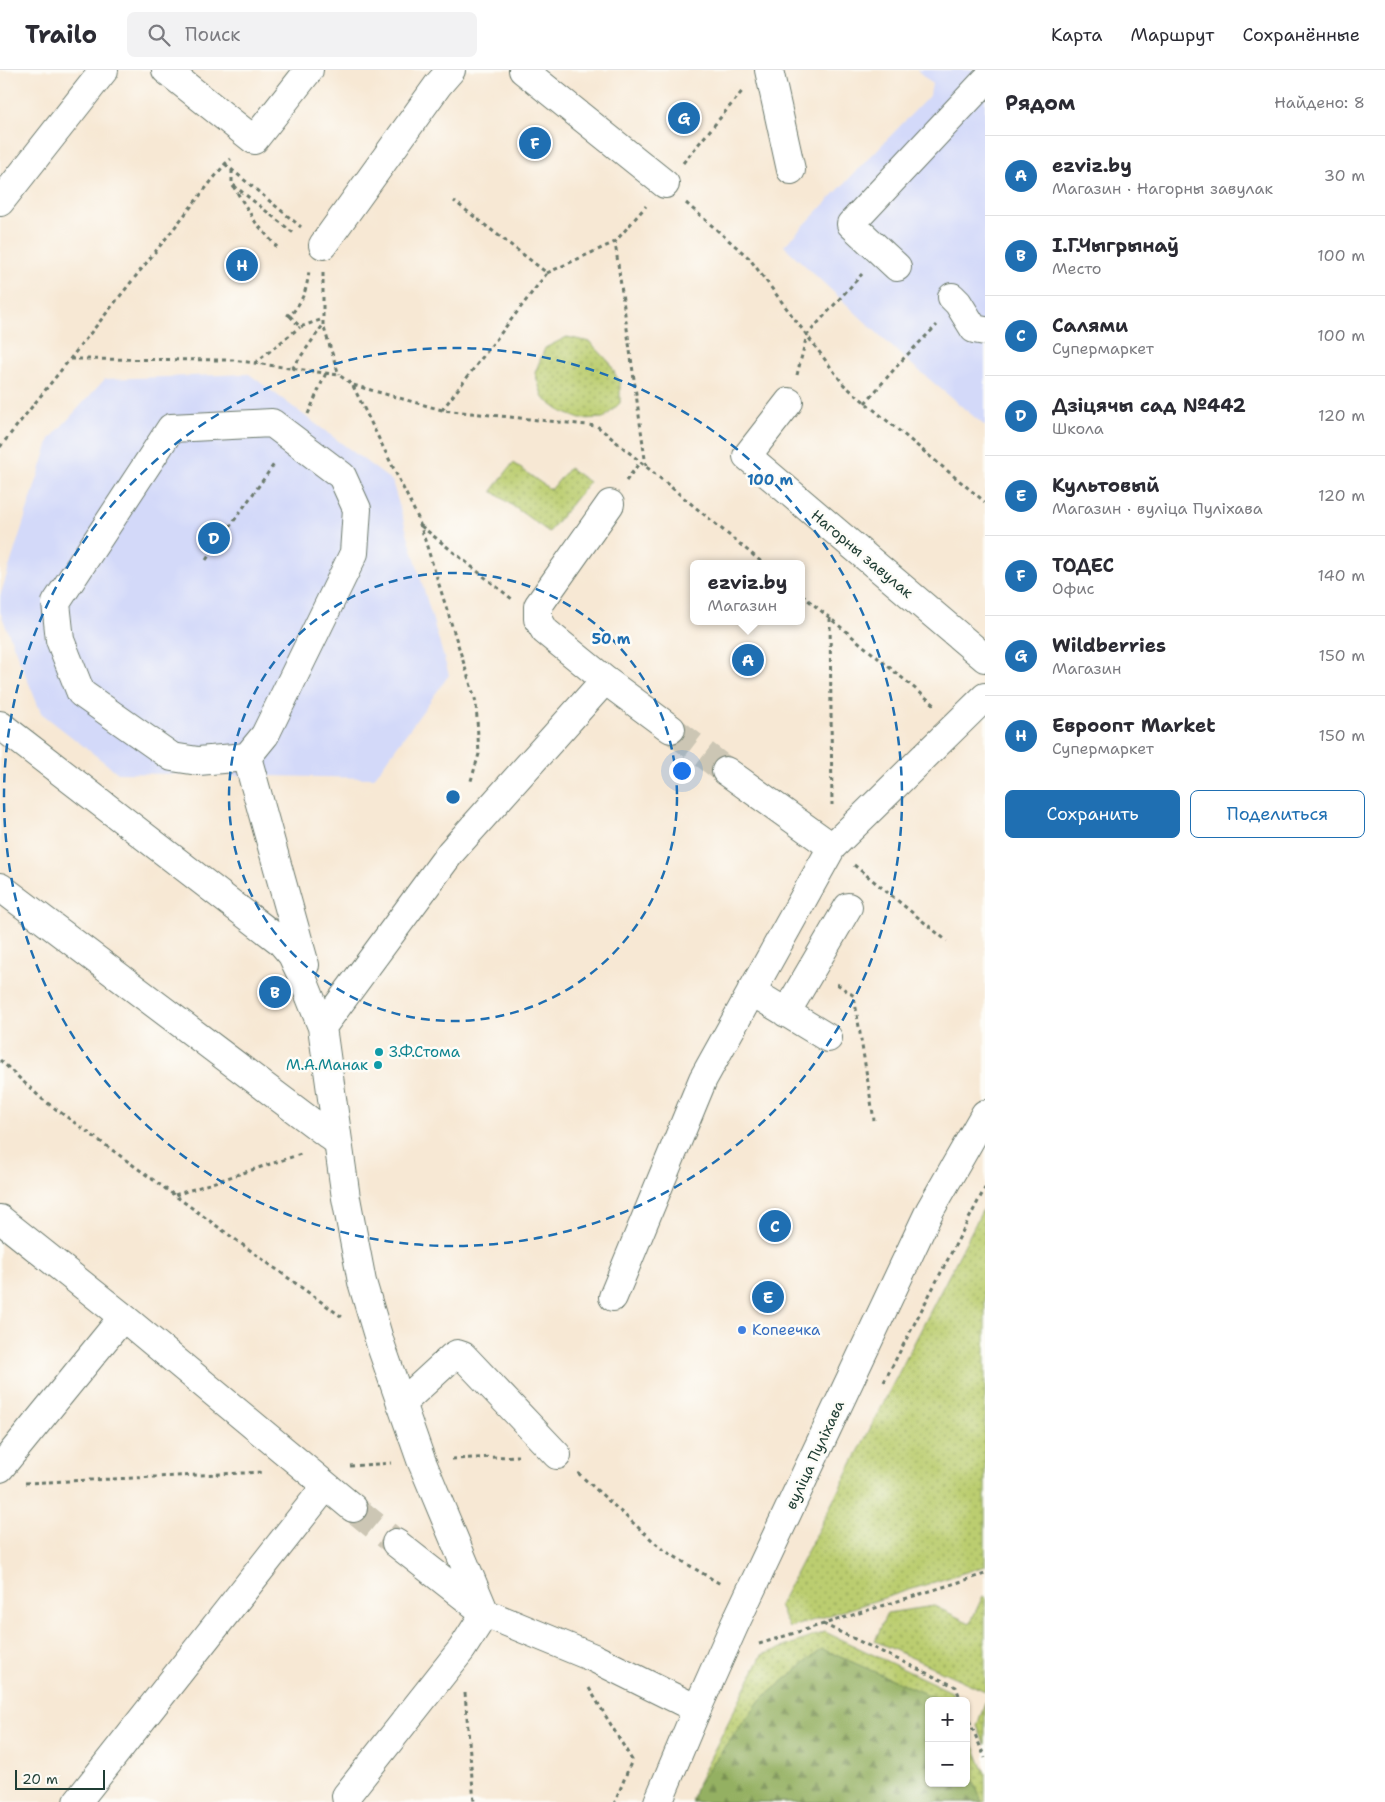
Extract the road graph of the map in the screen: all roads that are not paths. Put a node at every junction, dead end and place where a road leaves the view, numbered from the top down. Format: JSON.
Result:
{"nodes":[{"id":1,"x":104,"y":70,"type":"edge"},
{"id":2,"x":166,"y":70,"type":"edge"},
{"id":3,"x":309,"y":70,"type":"edge"},
{"id":4,"x":451,"y":70,"type":"edge"},
{"id":5,"x":523,"y":70,"type":"edge"},
{"id":6,"x":769,"y":70,"type":"edge"},
{"id":7,"x":985,"y":81,"type":"edge"},
{"id":8,"x":791,"y":170,"type":"dead end"},
{"id":9,"x":665,"y":184,"type":"road end"},
{"id":10,"x":0,"y":202,"type":"edge"},
{"id":11,"x":316,"y":256,"type":"road end"},
{"id":12,"x":889,"y":260,"type":"road end"},
{"id":13,"x":955,"y":300,"type":"road end"},
{"id":14,"x":985,"y":331,"type":"edge"},
{"id":15,"x":789,"y":402,"type":"road end"},
{"id":16,"x":610,"y":504,"type":"dead end"},
{"id":17,"x":985,"y":658,"type":"edge"},
{"id":18,"x":605,"y":680,"type":"junction"},
{"id":19,"x":985,"y":697,"type":"edge"},
{"id":20,"x":0,"y":725,"type":"edge"},
{"id":21,"x":671,"y":729,"type":"tunnel mouth"},
{"id":22,"x":247,"y":757,"type":"junction"},
{"id":23,"x":726,"y":771,"type":"tunnel mouth"},
{"id":24,"x":832,"y":847,"type":"junction"},
{"id":25,"x":0,"y":887,"type":"edge"},
{"id":26,"x":848,"y":907,"type":"dead end"},
{"id":27,"x":751,"y":991,"type":"junction"},
{"id":28,"x":786,"y":1013,"type":"junction"},
{"id":29,"x":322,"y":1027,"type":"junction"},
{"id":30,"x":828,"y":1038,"type":"dead end"},
{"id":31,"x":985,"y":1114,"type":"edge"},
{"id":32,"x":338,"y":1142,"type":"junction"},
{"id":33,"x":0,"y":1219,"type":"edge"},
{"id":34,"x":613,"y":1297,"type":"dead end"},
{"id":35,"x":123,"y":1317,"type":"junction"},
{"id":36,"x":401,"y":1404,"type":"junction"},
{"id":37,"x":557,"y":1455,"type":"road end"},
{"id":38,"x":0,"y":1468,"type":"edge"},
{"id":39,"x":326,"y":1486,"type":"junction"},
{"id":40,"x":353,"y":1508,"type":"tunnel mouth"},
{"id":41,"x":396,"y":1543,"type":"tunnel mouth"},
{"id":42,"x":485,"y":1613,"type":"junction"},
{"id":43,"x":696,"y":1709,"type":"junction"},
{"id":44,"x":77,"y":1802,"type":"edge"},
{"id":45,"x":347,"y":1802,"type":"edge"},
{"id":46,"x":658,"y":1802,"type":"edge"}],
"edges":[{"from":1,"to":10,"type":"street"},
{"from":2,"to":3,"type":"street"},
{"from":4,"to":11,"type":"street"},
{"from":5,"to":9,"type":"street"},
{"from":6,"to":8,"type":"street"},
{"from":7,"to":12,"type":"street"},
{"from":13,"to":14,"type":"street"},
{"from":15,"to":17,"type":"street","name":"Нагорны завулак"},
{"from":16,"to":18,"type":"street"},
{"from":18,"to":21,"type":"street"},
{"from":18,"to":29,"type":"street"},
{"from":19,"to":24,"type":"street"},
{"from":20,"to":29,"type":"street"},
{"from":22,"to":22,"type":"street"},
{"from":22,"to":29,"type":"street"},
{"from":23,"to":24,"type":"street"},
{"from":24,"to":27,"type":"street"},
{"from":25,"to":32,"type":"street"},
{"from":26,"to":28,"type":"street"},
{"from":27,"to":28,"type":"street"},
{"from":27,"to":34,"type":"street"},
{"from":28,"to":30,"type":"street"},
{"from":29,"to":32,"type":"street"},
{"from":31,"to":43,"type":"street","name":"вуліца Пуліхава"},
{"from":32,"to":36,"type":"street"},
{"from":33,"to":35,"type":"street"},
{"from":35,"to":38,"type":"street"},
{"from":35,"to":39,"type":"street"},
{"from":36,"to":37,"type":"street"},
{"from":36,"to":42,"type":"street"},
{"from":39,"to":40,"type":"street"},
{"from":39,"to":44,"type":"street"},
{"from":41,"to":42,"type":"street"},
{"from":42,"to":43,"type":"street"},
{"from":42,"to":45,"type":"street"},
{"from":43,"to":46,"type":"street","name":"вуліца Пуліхава"}]}
